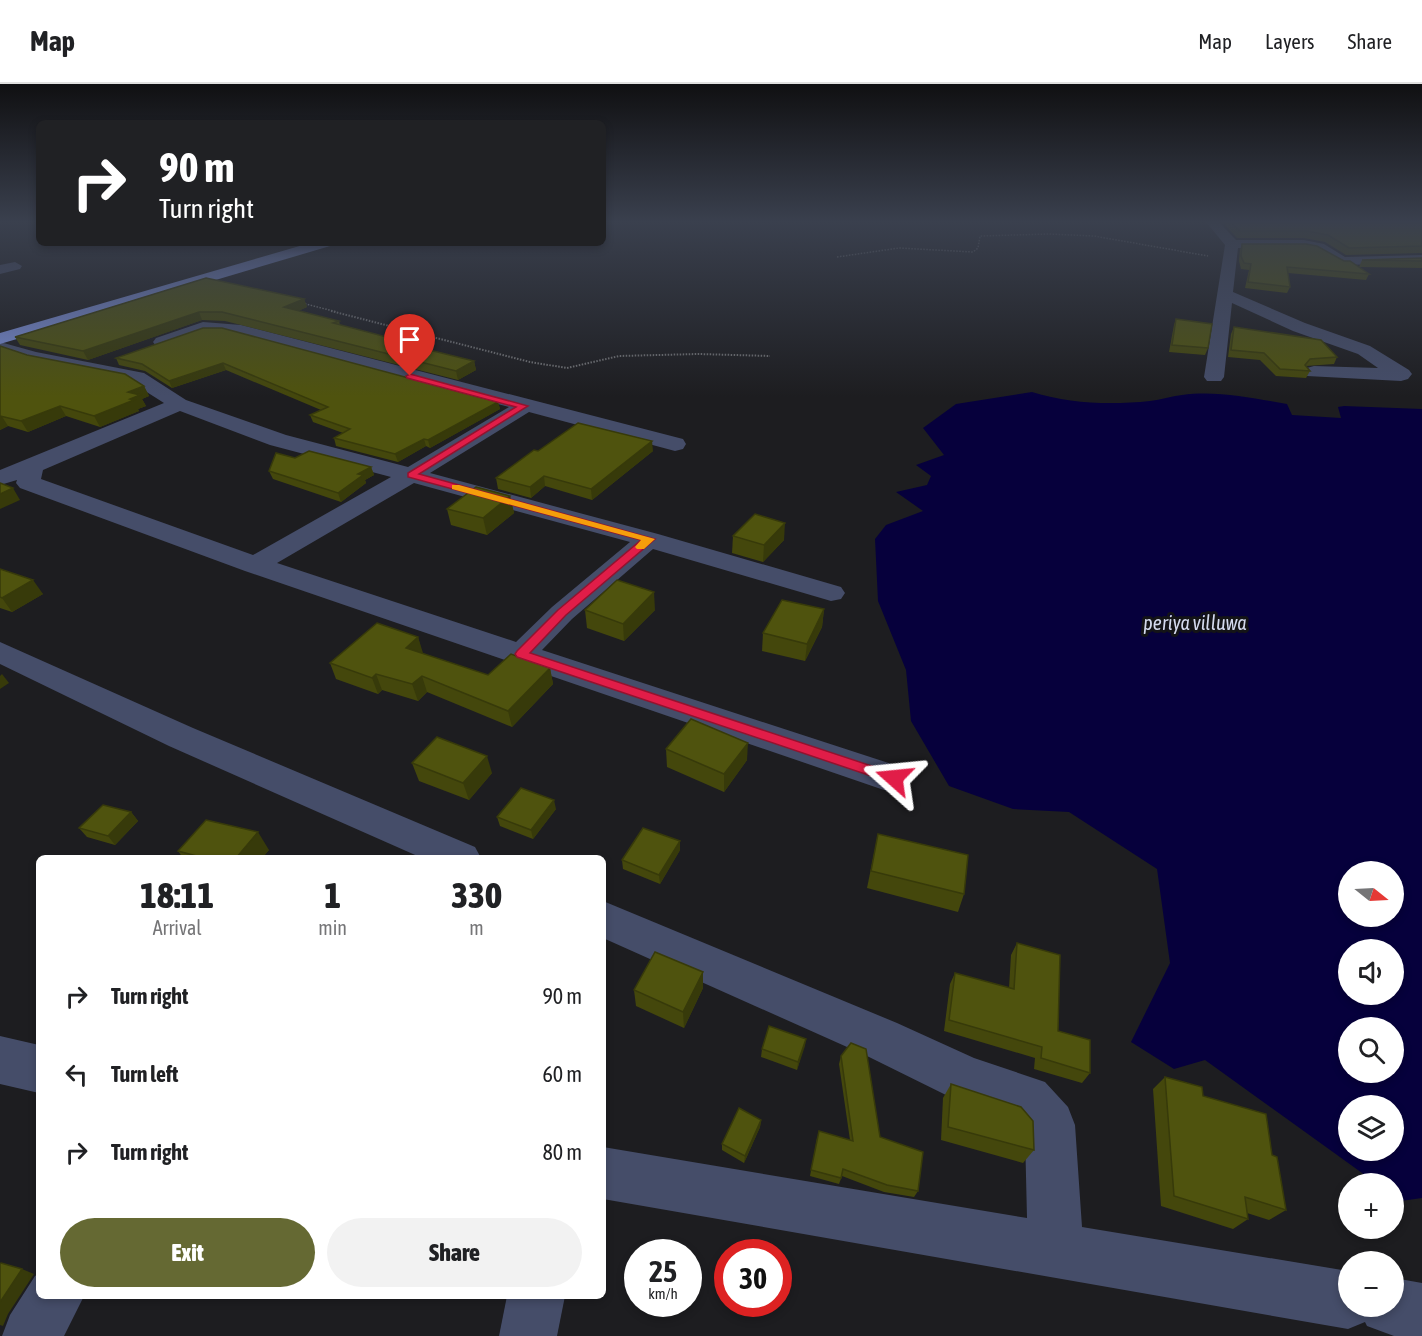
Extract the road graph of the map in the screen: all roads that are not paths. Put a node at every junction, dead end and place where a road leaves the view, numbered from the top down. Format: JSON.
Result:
{"nodes":[{"id":1,"x":195,"y":280,"type":"edge"},
{"id":2,"x":1227,"y":280,"type":"edge"},
{"id":3,"x":1225,"y":294,"type":"junction"},
{"id":4,"x":0,"y":339,"type":"edge"},
{"id":5,"x":0,"y":347,"type":"edge"},
{"id":6,"x":148,"y":347,"type":"edge"},
{"id":7,"x":125,"y":355,"type":"edge"},
{"id":8,"x":92,"y":367,"type":"junction"},
{"id":9,"x":1314,"y":372,"type":"dead end"},
{"id":10,"x":1422,"y":374,"type":"edge"},
{"id":11,"x":1401,"y":375,"type":"junction"},
{"id":12,"x":1214,"y":377,"type":"dead end"},
{"id":13,"x":179,"y":404,"type":"junction"},
{"id":14,"x":524,"y":406,"type":"junction"},
{"id":15,"x":675,"y":444,"type":"dead end"},
{"id":16,"x":0,"y":456,"type":"edge"},
{"id":17,"x":32,"y":466,"type":"junction"},
{"id":18,"x":411,"y":475,"type":"junction"},
{"id":19,"x":0,"y":478,"type":"edge"},
{"id":20,"x":649,"y":539,"type":"junction"},
{"id":21,"x":255,"y":565,"type":"junction"},
{"id":22,"x":831,"y":593,"type":"dead end"},
{"id":23,"x":0,"y":652,"type":"edge"},
{"id":24,"x":521,"y":654,"type":"junction"},
{"id":25,"x":894,"y":778,"type":"dead end"},
{"id":26,"x":454,"y":855,"type":"edge"},
{"id":27,"x":606,"y":920,"type":"edge"},
{"id":28,"x":0,"y":1060,"type":"edge"},
{"id":29,"x":36,"y":1068,"type":"edge"},
{"id":30,"x":606,"y":1174,"type":"edge"},
{"id":31,"x":1056,"y":1250,"type":"junction"},
{"id":32,"x":1338,"y":1298,"type":"edge"},
{"id":33,"x":53,"y":1299,"type":"edge"},
{"id":34,"x":535,"y":1299,"type":"edge"},
{"id":35,"x":1404,"y":1309,"type":"edge"},
{"id":36,"x":1422,"y":1312,"type":"edge"},
{"id":37,"x":31,"y":1336,"type":"edge"},
{"id":38,"x":528,"y":1336,"type":"edge"}],
"edges":[{"from":1,"to":4,"type":"highway"},
{"from":2,"to":3,"type":"street"},
{"from":3,"to":11,"type":"street"},
{"from":3,"to":12,"type":"street"},
{"from":5,"to":8,"type":"street"},
{"from":6,"to":14,"type":"street"},
{"from":7,"to":8,"type":"street"},
{"from":8,"to":13,"type":"street"},
{"from":9,"to":11,"type":"street"},
{"from":10,"to":11,"type":"street"},
{"from":13,"to":17,"type":"street"},
{"from":13,"to":18,"type":"street"},
{"from":14,"to":15,"type":"street"},
{"from":14,"to":18,"type":"street"},
{"from":16,"to":17,"type":"street"},
{"from":17,"to":19,"type":"street"},
{"from":17,"to":21,"type":"street"},
{"from":18,"to":20,"type":"street"},
{"from":18,"to":21,"type":"street"},
{"from":20,"to":22,"type":"street"},
{"from":20,"to":24,"type":"street"},
{"from":21,"to":24,"type":"street"},
{"from":23,"to":26,"type":"street"},
{"from":24,"to":25,"type":"street"},
{"from":27,"to":31,"type":"street"},
{"from":28,"to":29,"type":"street"},
{"from":30,"to":31,"type":"street"},
{"from":31,"to":32,"type":"street"},
{"from":33,"to":37,"type":"street"},
{"from":34,"to":38,"type":"street"},
{"from":35,"to":36,"type":"street"}]}
